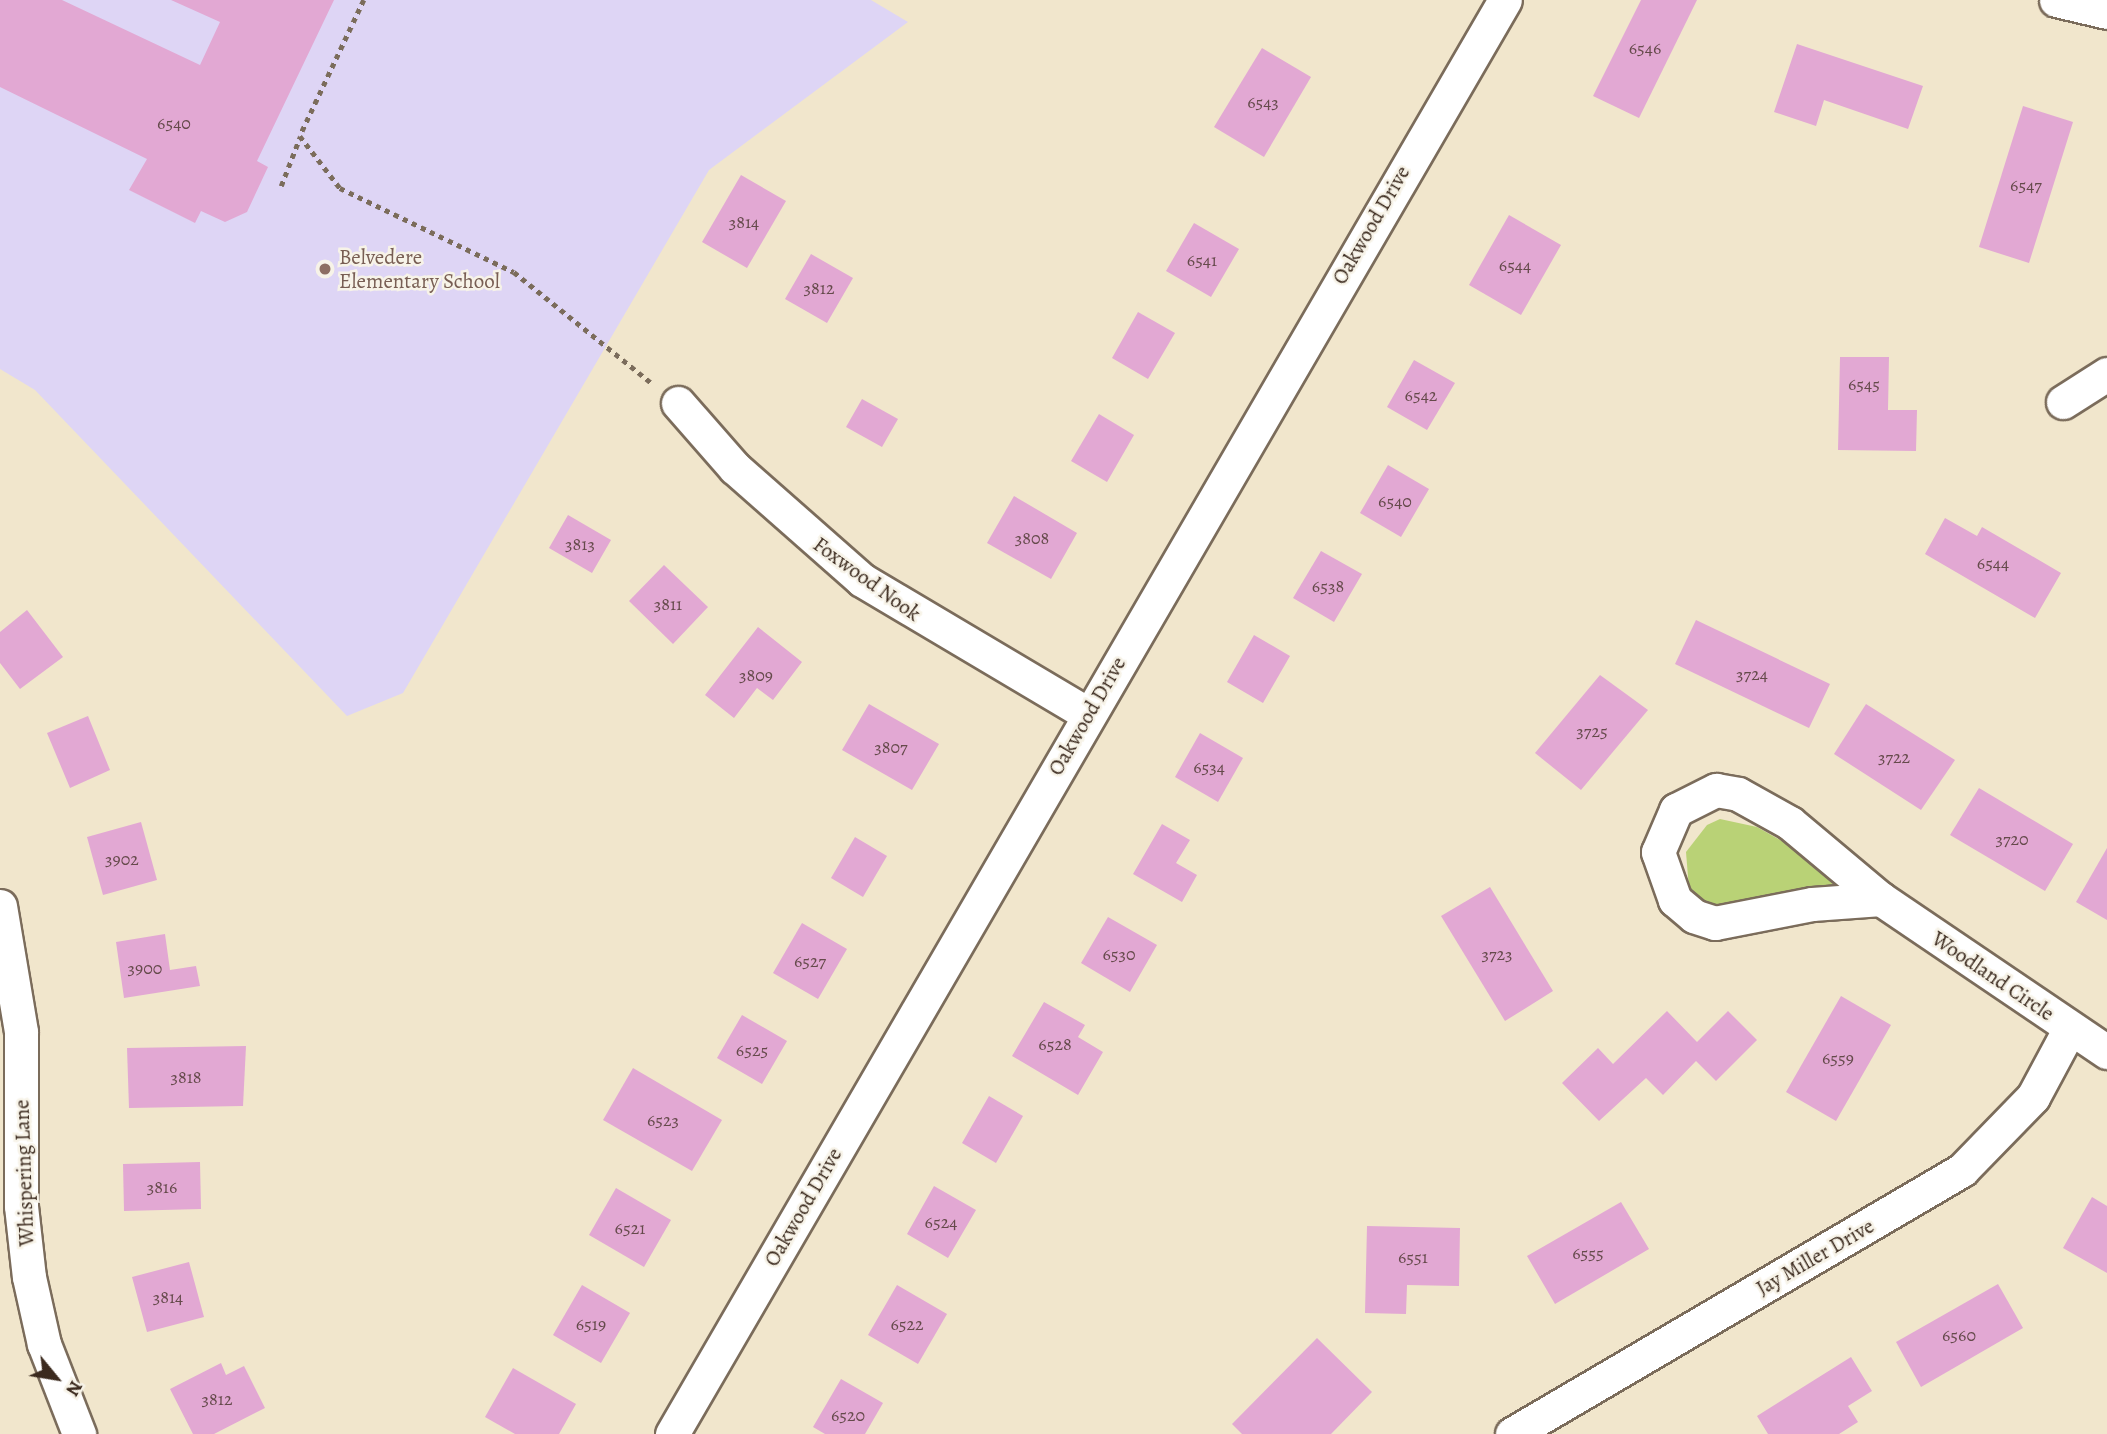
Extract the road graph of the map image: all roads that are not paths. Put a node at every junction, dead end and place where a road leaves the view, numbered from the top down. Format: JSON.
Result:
{"nodes":[{"id":1,"x":1505,"y":0,"type":"edge"},
{"id":2,"x":2056,"y":0,"type":"edge"},
{"id":3,"x":2107,"y":12,"type":"edge"},
{"id":4,"x":2107,"y":374,"type":"edge"},
{"id":5,"x":2063,"y":402,"type":"dead end"},
{"id":6,"x":678,"y":403,"type":"dead end"},
{"id":7,"x":1088,"y":714,"type":"junction"},
{"id":8,"x":1881,"y":899,"type":"junction"},
{"id":9,"x":0,"y":906,"type":"edge"},
{"id":10,"x":2070,"y":1028,"type":"junction"},
{"id":11,"x":2107,"y":1052,"type":"edge"},
{"id":12,"x":79,"y":1434,"type":"edge"},
{"id":13,"x":672,"y":1434,"type":"edge"},
{"id":14,"x":1512,"y":1434,"type":"edge"}],
"edges":[{"from":1,"to":7,"type":"street","name":"Oakwood Drive"},
{"from":2,"to":3,"type":"street"},
{"from":4,"to":5,"type":"street"},
{"from":6,"to":7,"type":"street","name":"Foxwood Nook"},
{"from":7,"to":13,"type":"street","name":"Oakwood Drive"},
{"from":8,"to":8,"type":"street","name":"Woodland Circle"},
{"from":8,"to":10,"type":"street","name":"Woodland Circle"},
{"from":9,"to":12,"type":"street","name":"Whispering Lane"},
{"from":10,"to":11,"type":"street","name":"Woodland Circle"},
{"from":10,"to":14,"type":"street","name":"Jay Miller Drive"}]}
